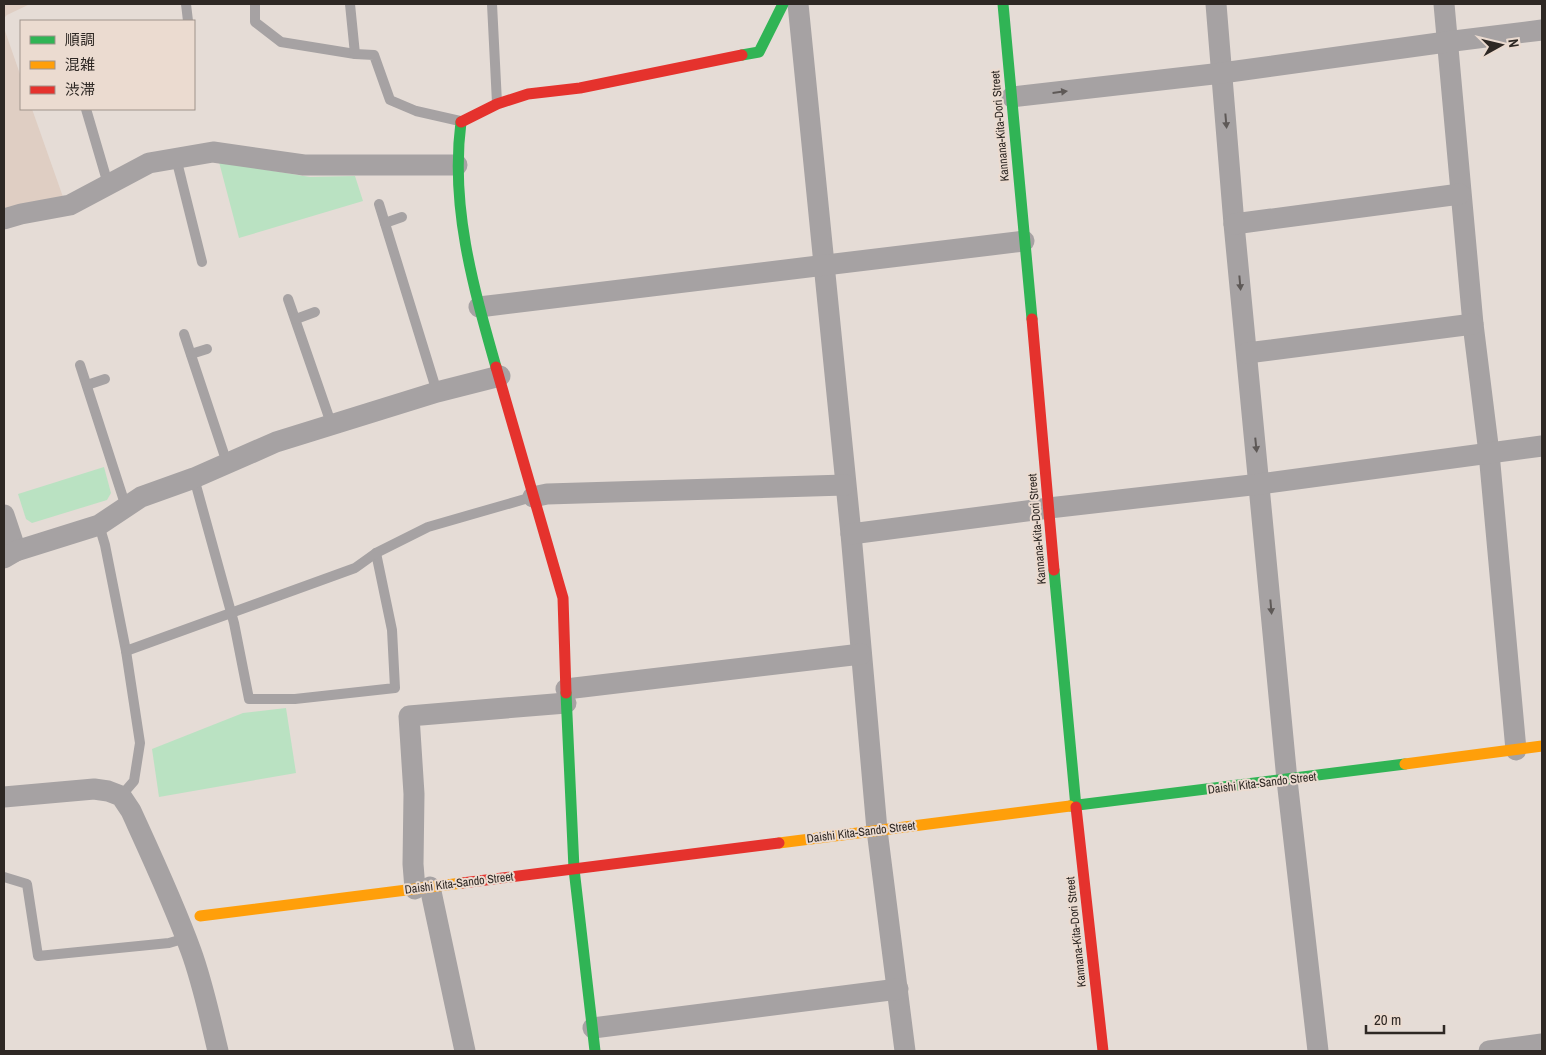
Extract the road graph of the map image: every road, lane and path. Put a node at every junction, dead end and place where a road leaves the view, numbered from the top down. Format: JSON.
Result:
{"nodes":[{"id":1,"x":186,"y":4,"type":"edge"},
{"id":2,"x":255,"y":4,"type":"edge"},
{"id":3,"x":350,"y":4,"type":"edge"},
{"id":4,"x":492,"y":4,"type":"edge"},
{"id":5,"x":784,"y":4,"type":"edge"},
{"id":6,"x":798,"y":4,"type":"edge"},
{"id":7,"x":1003,"y":4,"type":"edge"},
{"id":8,"x":1216,"y":4,"type":"edge"},
{"id":9,"x":1444,"y":4,"type":"edge"},
{"id":10,"x":188,"y":20,"type":"edge"},
{"id":11,"x":1542,"y":30,"type":"edge"},
{"id":12,"x":1446,"y":42,"type":"junction"},
{"id":13,"x":355,"y":54,"type":"junction"},
{"id":14,"x":1222,"y":73,"type":"junction"},
{"id":15,"x":1012,"y":97,"type":"junction"},
{"id":16,"x":497,"y":104,"type":"junction"},
{"id":17,"x":86,"y":110,"type":"edge"},
{"id":18,"x":461,"y":122,"type":"junction"},
{"id":19,"x":176,"y":158,"type":"junction"},
{"id":20,"x":457,"y":165,"type":"junction"},
{"id":21,"x":108,"y":184,"type":"junction"},
{"id":22,"x":1460,"y":194,"type":"junction"},
{"id":23,"x":379,"y":204,"type":"dead end"},
{"id":24,"x":402,"y":217,"type":"dead end"},
{"id":25,"x":4,"y":220,"type":"edge"},
{"id":26,"x":384,"y":224,"type":"junction"},
{"id":27,"x":1234,"y":224,"type":"junction"},
{"id":28,"x":1024,"y":241,"type":"junction"},
{"id":29,"x":202,"y":262,"type":"dead end"},
{"id":30,"x":824,"y":266,"type":"junction"},
{"id":31,"x":288,"y":299,"type":"dead end"},
{"id":32,"x":480,"y":307,"type":"junction"},
{"id":33,"x":315,"y":312,"type":"dead end"},
{"id":34,"x":296,"y":319,"type":"junction"},
{"id":35,"x":1473,"y":324,"type":"junction"},
{"id":36,"x":184,"y":334,"type":"dead end"},
{"id":37,"x":207,"y":349,"type":"dead end"},
{"id":38,"x":191,"y":354,"type":"junction"},
{"id":39,"x":1246,"y":354,"type":"junction"},
{"id":40,"x":80,"y":365,"type":"dead end"},
{"id":41,"x":500,"y":376,"type":"junction"},
{"id":42,"x":105,"y":379,"type":"dead end"},
{"id":43,"x":87,"y":386,"type":"junction"},
{"id":44,"x":438,"y":392,"type":"junction"},
{"id":45,"x":332,"y":426,"type":"junction"},
{"id":46,"x":1542,"y":446,"type":"edge"},
{"id":47,"x":1489,"y":453,"type":"junction"},
{"id":48,"x":227,"y":464,"type":"junction"},
{"id":49,"x":194,"y":478,"type":"junction"},
{"id":50,"x":1260,"y":484,"type":"junction"},
{"id":51,"x":845,"y":485,"type":"junction"},
{"id":52,"x":533,"y":497,"type":"junction"},
{"id":53,"x":126,"y":507,"type":"junction"},
{"id":54,"x":1049,"y":508,"type":"junction"},
{"id":55,"x":4,"y":515,"type":"edge"},
{"id":56,"x":99,"y":525,"type":"junction"},
{"id":57,"x":851,"y":534,"type":"junction"},
{"id":58,"x":10,"y":554,"type":"edge"},
{"id":59,"x":376,"y":554,"type":"junction"},
{"id":60,"x":232,"y":612,"type":"junction"},
{"id":61,"x":126,"y":651,"type":"junction"},
{"id":62,"x":861,"y":654,"type":"junction"},
{"id":63,"x":566,"y":696,"type":"junction"},
{"id":64,"x":1542,"y":746,"type":"edge"},
{"id":65,"x":1516,"y":750,"type":"junction"},
{"id":66,"x":1287,"y":780,"type":"junction"},
{"id":67,"x":122,"y":796,"type":"junction"},
{"id":68,"x":4,"y":797,"type":"edge"},
{"id":69,"x":1076,"y":805,"type":"junction"},
{"id":70,"x":877,"y":830,"type":"junction"},
{"id":71,"x":574,"y":869,"type":"junction"},
{"id":72,"x":4,"y":878,"type":"edge"},
{"id":73,"x":423,"y":888,"type":"junction"},
{"id":74,"x":200,"y":916,"type":"joint"},
{"id":75,"x":182,"y":928,"type":"junction"},
{"id":76,"x":898,"y":989,"type":"junction"},
{"id":77,"x":592,"y":1028,"type":"junction"},
{"id":78,"x":1542,"y":1044,"type":"edge"},
{"id":79,"x":218,"y":1051,"type":"edge"},
{"id":80,"x":465,"y":1051,"type":"edge"},
{"id":81,"x":595,"y":1051,"type":"edge"},
{"id":82,"x":905,"y":1051,"type":"edge"},
{"id":83,"x":1103,"y":1051,"type":"edge"},
{"id":84,"x":1318,"y":1051,"type":"edge"},
{"id":85,"x":1488,"y":1051,"type":"edge"}],
"edges":[{"from":1,"to":10,"type":"lane"},
{"from":2,"to":13,"type":"lane"},
{"from":3,"to":13,"type":"lane"},
{"from":4,"to":16,"type":"lane"},
{"from":5,"to":16,"type":"street"},
{"from":6,"to":30,"type":"street"},
{"from":7,"to":15,"type":"street","name":"Kannana-Kita-Dori Street"},
{"from":8,"to":14,"type":"street"},
{"from":9,"to":12,"type":"street"},
{"from":11,"to":12,"type":"street"},
{"from":12,"to":14,"type":"street"},
{"from":12,"to":22,"type":"street"},
{"from":13,"to":18,"type":"lane"},
{"from":15,"to":14,"type":"street","one_way":true},
{"from":14,"to":27,"type":"street","one_way":true},
{"from":15,"to":28,"type":"street","name":"Kannana-Kita-Dori Street"},
{"from":16,"to":18,"type":"street"},
{"from":17,"to":21,"type":"lane"},
{"from":18,"to":20,"type":"street"},
{"from":19,"to":20,"type":"street"},
{"from":19,"to":21,"type":"street"},
{"from":19,"to":29,"type":"lane"},
{"from":20,"to":32,"type":"street"},
{"from":21,"to":25,"type":"street"},
{"from":22,"to":27,"type":"street"},
{"from":22,"to":35,"type":"street"},
{"from":23,"to":26,"type":"lane"},
{"from":24,"to":26,"type":"lane"},
{"from":26,"to":44,"type":"lane"},
{"from":27,"to":39,"type":"street","one_way":true},
{"from":28,"to":30,"type":"street"},
{"from":28,"to":54,"type":"street","name":"Kannana-Kita-Dori Street"},
{"from":30,"to":32,"type":"street"},
{"from":30,"to":51,"type":"street"},
{"from":31,"to":34,"type":"lane"},
{"from":32,"to":41,"type":"street"},
{"from":33,"to":34,"type":"lane"},
{"from":34,"to":45,"type":"lane"},
{"from":35,"to":39,"type":"street"},
{"from":35,"to":47,"type":"street"},
{"from":36,"to":38,"type":"lane"},
{"from":37,"to":38,"type":"lane"},
{"from":38,"to":48,"type":"lane"},
{"from":39,"to":50,"type":"street","one_way":true},
{"from":40,"to":43,"type":"lane"},
{"from":41,"to":44,"type":"street"},
{"from":41,"to":52,"type":"street"},
{"from":42,"to":43,"type":"lane"},
{"from":43,"to":53,"type":"lane"},
{"from":44,"to":45,"type":"street"},
{"from":45,"to":48,"type":"street"},
{"from":46,"to":47,"type":"street"},
{"from":47,"to":50,"type":"street"},
{"from":47,"to":65,"type":"street"},
{"from":48,"to":49,"type":"street"},
{"from":49,"to":53,"type":"street"},
{"from":49,"to":60,"type":"lane"},
{"from":50,"to":54,"type":"street"},
{"from":50,"to":66,"type":"street","one_way":true},
{"from":51,"to":52,"type":"street"},
{"from":51,"to":57,"type":"street"},
{"from":52,"to":59,"type":"lane"},
{"from":52,"to":63,"type":"street"},
{"from":53,"to":56,"type":"street"},
{"from":54,"to":57,"type":"street"},
{"from":54,"to":69,"type":"street","name":"Kannana-Kita-Dori Street"},
{"from":55,"to":58,"type":"street"},
{"from":56,"to":58,"type":"street"},
{"from":56,"to":61,"type":"lane"},
{"from":57,"to":62,"type":"street"},
{"from":59,"to":60,"type":"lane"},
{"from":59,"to":60,"type":"lane"},
{"from":60,"to":61,"type":"lane"},
{"from":61,"to":67,"type":"lane"},
{"from":62,"to":63,"type":"street"},
{"from":62,"to":70,"type":"street"},
{"from":63,"to":71,"type":"street"},
{"from":63,"to":73,"type":"street"},
{"from":64,"to":65,"type":"street","name":"Daishi Kita-Sando Street"},
{"from":65,"to":66,"type":"street","name":"Daishi Kita-Sando Street"},
{"from":66,"to":69,"type":"street","name":"Daishi Kita-Sando Street"},
{"from":66,"to":84,"type":"street"},
{"from":67,"to":68,"type":"street"},
{"from":67,"to":75,"type":"street"},
{"from":69,"to":70,"type":"street","name":"Daishi Kita-Sando Street"},
{"from":69,"to":83,"type":"street","name":"Kannana-Kita-Dori Street"},
{"from":70,"to":71,"type":"street","name":"Daishi Kita-Sando Street"},
{"from":70,"to":76,"type":"street"},
{"from":71,"to":73,"type":"street","name":"Daishi Kita-Sando Street"},
{"from":71,"to":77,"type":"street"},
{"from":72,"to":75,"type":"lane"},
{"from":73,"to":74,"type":"street","name":"Daishi Kita-Sando Street"},
{"from":73,"to":80,"type":"street"},
{"from":74,"to":75,"type":"street","name":"Daishi Kita-Sando Street"},
{"from":75,"to":79,"type":"street"},
{"from":76,"to":77,"type":"street"},
{"from":76,"to":82,"type":"street"},
{"from":77,"to":81,"type":"street"},
{"from":78,"to":85,"type":"street"}]}
